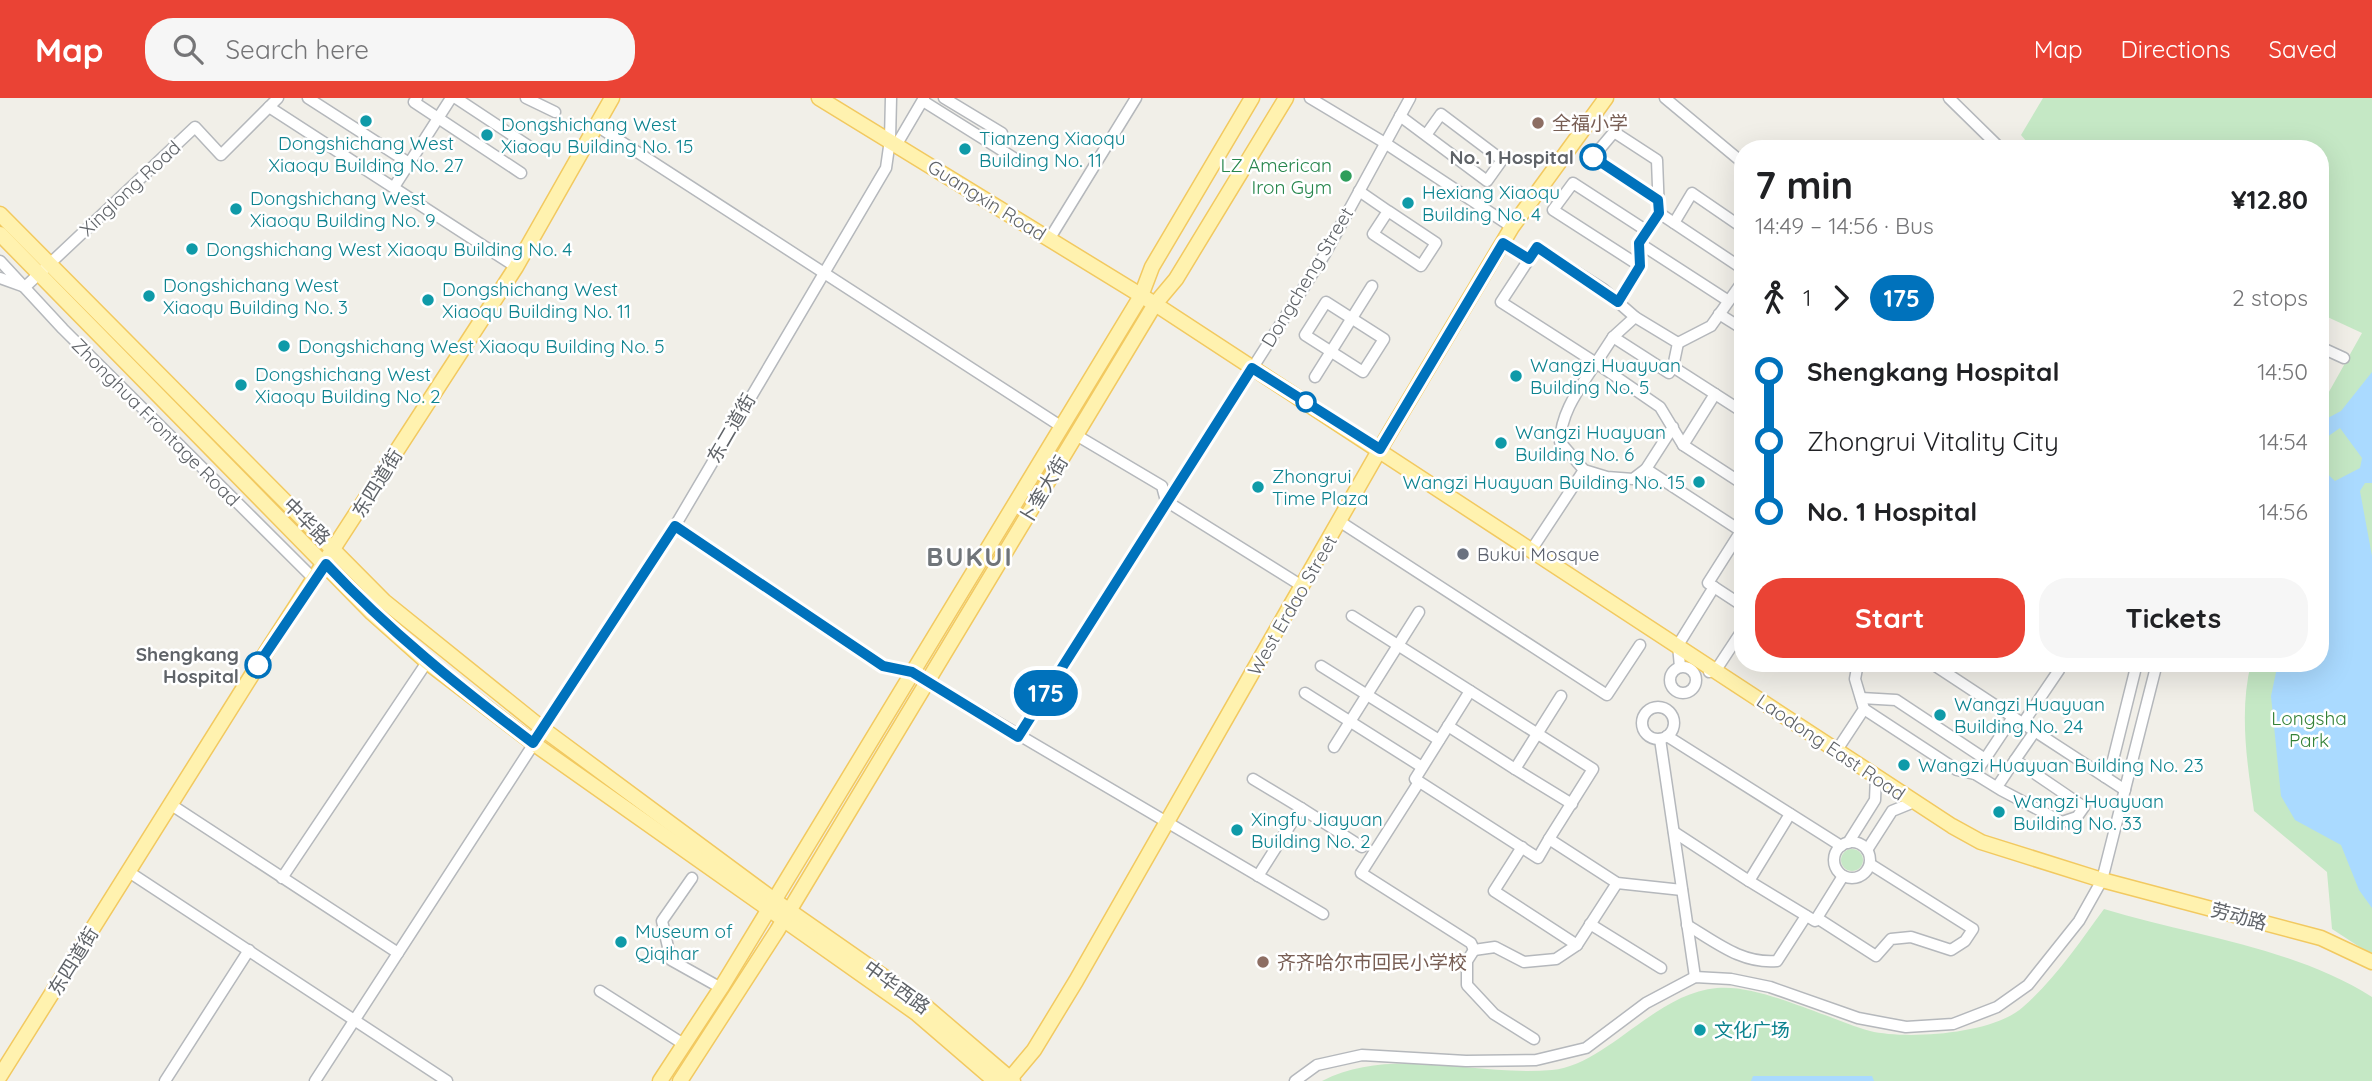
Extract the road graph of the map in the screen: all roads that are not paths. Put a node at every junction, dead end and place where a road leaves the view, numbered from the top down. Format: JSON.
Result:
{"nodes":[{"id":1,"x":278,"y":98,"type":"edge"},
{"id":2,"x":308,"y":98,"type":"edge"},
{"id":3,"x":454,"y":98,"type":"edge"},
{"id":4,"x":526,"y":98,"type":"edge"},
{"id":5,"x":612,"y":98,"type":"edge"},
{"id":6,"x":818,"y":98,"type":"edge"},
{"id":7,"x":891,"y":98,"type":"edge"},
{"id":8,"x":944,"y":98,"type":"edge"},
{"id":9,"x":1136,"y":98,"type":"edge"},
{"id":10,"x":1252,"y":98,"type":"edge"},
{"id":11,"x":1286,"y":98,"type":"edge"},
{"id":12,"x":1310,"y":98,"type":"edge"},
{"id":13,"x":1410,"y":98,"type":"edge"},
{"id":14,"x":1606,"y":98,"type":"edge"},
{"id":15,"x":1665,"y":98,"type":"edge"},
{"id":16,"x":1949,"y":98,"type":"edge"},
{"id":17,"x":413,"y":99,"type":"edge"},
{"id":18,"x":923,"y":100,"type":"edge"},
{"id":19,"x":270,"y":107,"type":"junction"},
{"id":20,"x":555,"y":112,"type":"dead end"},
{"id":21,"x":1400,"y":116,"type":"junction"},
{"id":22,"x":439,"y":118,"type":"junction"},
{"id":23,"x":597,"y":126,"type":"junction"},
{"id":24,"x":1002,"y":133,"type":"dead end"},
{"id":25,"x":1426,"y":135,"type":"junction"},
{"id":26,"x":1992,"y":140,"type":"edge"},
{"id":27,"x":894,"y":142,"type":"junction"},
{"id":28,"x":1385,"y":143,"type":"junction"},
{"id":29,"x":530,"y":147,"type":"dead end"},
{"id":30,"x":1734,"y":156,"type":"edge"},
{"id":31,"x":1014,"y":158,"type":"dead end"},
{"id":32,"x":409,"y":163,"type":"junction"},
{"id":33,"x":521,"y":173,"type":"dead end"},
{"id":34,"x":394,"y":187,"type":"junction"},
{"id":35,"x":1359,"y":191,"type":"junction"},
{"id":36,"x":1658,"y":200,"type":"junction"},
{"id":37,"x":1388,"y":211,"type":"junction"},
{"id":38,"x":1659,"y":213,"type":"junction"},
{"id":39,"x":0,"y":214,"type":"edge"},
{"id":40,"x":1674,"y":223,"type":"junction"},
{"id":41,"x":1734,"y":223,"type":"edge"},
{"id":42,"x":1512,"y":227,"type":"junction"},
{"id":43,"x":1647,"y":231,"type":"junction"},
{"id":44,"x":0,"y":234,"type":"edge"},
{"id":45,"x":1050,"y":238,"type":"junction"},
{"id":46,"x":1503,"y":243,"type":"junction"},
{"id":47,"x":1639,"y":243,"type":"junction"},
{"id":48,"x":1529,"y":259,"type":"junction"},
{"id":49,"x":0,"y":261,"type":"edge"},
{"id":50,"x":1734,"y":263,"type":"edge"},
{"id":51,"x":1640,"y":266,"type":"junction"},
{"id":52,"x":516,"y":267,"type":"junction"},
{"id":53,"x":44,"y":269,"type":"junction"},
{"id":54,"x":824,"y":271,"type":"junction"},
{"id":55,"x":0,"y":278,"type":"edge"},
{"id":56,"x":1372,"y":286,"type":"dead end"},
{"id":57,"x":25,"y":287,"type":"junction"},
{"id":58,"x":1734,"y":292,"type":"edge"},
{"id":59,"x":1142,"y":296,"type":"junction"},
{"id":60,"x":1727,"y":300,"type":"junction"},
{"id":61,"x":1618,"y":302,"type":"junction"},
{"id":62,"x":1155,"y":304,"type":"junction"},
{"id":63,"x":1719,"y":314,"type":"junction"},
{"id":64,"x":1635,"y":317,"type":"junction"},
{"id":65,"x":1352,"y":319,"type":"junction"},
{"id":66,"x":1734,"y":323,"type":"edge"},
{"id":67,"x":1613,"y":337,"type":"junction"},
{"id":68,"x":1678,"y":343,"type":"junction"},
{"id":69,"x":2329,"y":351,"type":"edge"},
{"id":70,"x":1331,"y":352,"type":"junction"},
{"id":71,"x":2344,"y":358,"type":"dead end"},
{"id":72,"x":1596,"y":363,"type":"junction"},
{"id":73,"x":1672,"y":367,"type":"junction"},
{"id":74,"x":1252,"y":368,"type":"junction"},
{"id":75,"x":1315,"y":377,"type":"dead end"},
{"id":76,"x":1715,"y":394,"type":"junction"},
{"id":77,"x":1734,"y":406,"type":"edge"},
{"id":78,"x":1062,"y":427,"type":"junction"},
{"id":79,"x":1673,"y":427,"type":"junction"},
{"id":80,"x":1076,"y":435,"type":"junction"},
{"id":81,"x":1683,"y":445,"type":"junction"},
{"id":82,"x":1380,"y":449,"type":"junction"},
{"id":83,"x":1646,"y":469,"type":"junction"},
{"id":84,"x":1584,"y":470,"type":"junction"},
{"id":85,"x":1734,"y":478,"type":"edge"},
{"id":86,"x":1166,"y":502,"type":"junction"},
{"id":87,"x":1339,"y":521,"type":"junction"},
{"id":88,"x":1734,"y":525,"type":"edge"},
{"id":89,"x":675,"y":526,"type":"junction"},
{"id":90,"x":1734,"y":542,"type":"edge"},
{"id":91,"x":335,"y":549,"type":"junction"},
{"id":92,"x":1532,"y":549,"type":"junction"},
{"id":93,"x":326,"y":564,"type":"junction"},
{"id":94,"x":315,"y":580,"type":"junction"},
{"id":95,"x":1302,"y":586,"type":"junction"},
{"id":96,"x":1714,"y":587,"type":"junction"},
{"id":97,"x":1734,"y":600,"type":"edge"},
{"id":98,"x":1419,"y":612,"type":"dead end"},
{"id":99,"x":1352,"y":616,"type":"dead end"},
{"id":100,"x":1734,"y":643,"type":"edge"},
{"id":101,"x":1398,"y":645,"type":"junction"},
{"id":102,"x":1640,"y":645,"type":"dead end"},
{"id":103,"x":1678,"y":645,"type":"junction"},
{"id":104,"x":428,"y":662,"type":"junction"},
{"id":105,"x":1321,"y":666,"type":"dead end"},
{"id":106,"x":1680,"y":667,"type":"junction"},
{"id":107,"x":1716,"y":670,"type":"junction"},
{"id":108,"x":912,"y":672,"type":"junction"},
{"id":109,"x":1856,"y":672,"type":"edge"},
{"id":110,"x":1953,"y":672,"type":"edge"},
{"id":111,"x":2057,"y":672,"type":"edge"},
{"id":112,"x":2135,"y":672,"type":"edge"},
{"id":113,"x":2155,"y":672,"type":"edge"},
{"id":114,"x":1696,"y":676,"type":"junction"},
{"id":115,"x":926,"y":680,"type":"junction"},
{"id":116,"x":1470,"y":691,"type":"junction"},
{"id":117,"x":1305,"y":692,"type":"dead end"},
{"id":118,"x":1677,"y":692,"type":"junction"},
{"id":119,"x":1367,"y":695,"type":"junction"},
{"id":120,"x":1561,"y":696,"type":"dead end"},
{"id":121,"x":1862,"y":704,"type":"junction"},
{"id":122,"x":1666,"y":709,"type":"junction"},
{"id":123,"x":2018,"y":720,"type":"junction"},
{"id":124,"x":1350,"y":721,"type":"junction"},
{"id":125,"x":1448,"y":726,"type":"junction"},
{"id":126,"x":543,"y":729,"type":"junction"},
{"id":127,"x":2035,"y":731,"type":"junction"},
{"id":128,"x":1537,"y":733,"type":"junction"},
{"id":129,"x":1018,"y":737,"type":"junction"},
{"id":130,"x":1664,"y":738,"type":"junction"},
{"id":131,"x":1439,"y":740,"type":"junction"},
{"id":132,"x":533,"y":743,"type":"junction"},
{"id":133,"x":1334,"y":747,"type":"dead end"},
{"id":134,"x":1837,"y":751,"type":"junction"},
{"id":135,"x":1985,"y":759,"type":"junction"},
{"id":136,"x":2015,"y":760,"type":"junction"},
{"id":137,"x":1422,"y":767,"type":"junction"},
{"id":138,"x":1515,"y":769,"type":"junction"},
{"id":139,"x":1975,"y":774,"type":"junction"},
{"id":140,"x":1876,"y":776,"type":"junction"},
{"id":141,"x":2105,"y":777,"type":"junction"},
{"id":142,"x":1253,"y":779,"type":"dead end"},
{"id":143,"x":1419,"y":782,"type":"junction"},
{"id":144,"x":1997,"y":788,"type":"junction"},
{"id":145,"x":2125,"y":790,"type":"junction"},
{"id":146,"x":1914,"y":802,"type":"junction"},
{"id":147,"x":170,"y":804,"type":"junction"},
{"id":148,"x":1572,"y":804,"type":"junction"},
{"id":149,"x":1301,"y":808,"type":"junction"},
{"id":150,"x":1790,"y":814,"type":"junction"},
{"id":151,"x":1167,"y":821,"type":"junction"},
{"id":152,"x":1674,"y":832,"type":"junction"},
{"id":153,"x":1549,"y":839,"type":"junction"},
{"id":154,"x":1844,"y":844,"type":"junction"},
{"id":155,"x":1362,"y":847,"type":"dead end"},
{"id":156,"x":1522,"y":847,"type":"junction"},
{"id":157,"x":1867,"y":850,"type":"junction"},
{"id":158,"x":1870,"y":864,"type":"junction"},
{"id":159,"x":129,"y":872,"type":"junction"},
{"id":160,"x":1258,"y":876,"type":"junction"},
{"id":161,"x":1843,"y":876,"type":"junction"},
{"id":162,"x":282,"y":878,"type":"junction"},
{"id":163,"x":692,"y":878,"type":"dead end"},
{"id":164,"x":2102,"y":880,"type":"junction"},
{"id":165,"x":1749,"y":881,"type":"junction"},
{"id":166,"x":1617,"y":883,"type":"junction"},
{"id":167,"x":1682,"y":890,"type":"junction"},
{"id":168,"x":771,"y":905,"type":"junction"},
{"id":169,"x":1323,"y":914,"type":"dead end"},
{"id":170,"x":786,"y":915,"type":"junction"},
{"id":171,"x":1811,"y":917,"type":"junction"},
{"id":172,"x":1590,"y":924,"type":"junction"},
{"id":173,"x":1687,"y":925,"type":"junction"},
{"id":174,"x":1577,"y":945,"type":"junction"},
{"id":175,"x":249,"y":950,"type":"junction"},
{"id":176,"x":1474,"y":950,"type":"junction"},
{"id":177,"x":398,"y":953,"type":"junction"},
{"id":178,"x":2372,"y":962,"type":"edge"},
{"id":179,"x":1661,"y":968,"type":"dead end"},
{"id":180,"x":1695,"y":977,"type":"junction"},
{"id":181,"x":721,"y":988,"type":"junction"},
{"id":182,"x":600,"y":991,"type":"dead end"},
{"id":183,"x":355,"y":1020,"type":"junction"},
{"id":184,"x":1534,"y":1039,"type":"dead end"},
{"id":185,"x":685,"y":1045,"type":"junction"},
{"id":186,"x":0,"y":1076,"type":"edge"},
{"id":187,"x":1011,"y":1080,"type":"edge"},
{"id":188,"x":164,"y":1081,"type":"edge"},
{"id":189,"x":314,"y":1081,"type":"edge"},
{"id":190,"x":447,"y":1081,"type":"edge"},
{"id":191,"x":660,"y":1081,"type":"edge"},
{"id":192,"x":680,"y":1081,"type":"edge"},
{"id":193,"x":995,"y":1081,"type":"edge"},
{"id":194,"x":1295,"y":1081,"type":"edge"}],
"edges":[{"from":1,"to":19,"type":"street","name":"Xinglong Road"},
{"from":2,"to":32,"type":"street"},
{"from":3,"to":22,"type":"street"},
{"from":3,"to":29,"type":"street"},
{"from":4,"to":20,"type":"street"},
{"from":5,"to":23,"type":"main road","name":"东四道街"},
{"from":6,"to":27,"type":"main road","name":"Guangxin Road"},
{"from":7,"to":27,"type":"street","name":"东二道街"},
{"from":8,"to":24,"type":"street"},
{"from":9,"to":45,"type":"street"},
{"from":10,"to":59,"type":"main road","name":"卜奎大街"},
{"from":11,"to":62,"type":"main road","name":"卜奎大街"},
{"from":12,"to":28,"type":"street"},
{"from":13,"to":21,"type":"street","name":"Dongcheng Street"},
{"from":14,"to":42,"type":"main road","name":"West Erdao Street"},
{"from":15,"to":30,"type":"street"},
{"from":16,"to":26,"type":"street"},
{"from":17,"to":22,"type":"street"},
{"from":18,"to":27,"type":"street"},
{"from":18,"to":31,"type":"street"},
{"from":19,"to":34,"type":"street"},
{"from":19,"to":53,"type":"street","name":"Xinglong Road"},
{"from":21,"to":25,"type":"street"},
{"from":21,"to":28,"type":"street","name":"Dongcheng Street"},
{"from":22,"to":32,"type":"street"},
{"from":22,"to":33,"type":"street"},
{"from":23,"to":52,"type":"main road","name":"东四道街"},
{"from":23,"to":54,"type":"street"},
{"from":25,"to":25,"type":"street"},
{"from":27,"to":45,"type":"main road","name":"Guangxin Road"},
{"from":27,"to":54,"type":"street","name":"东二道街"},
{"from":28,"to":35,"type":"street","name":"Dongcheng Street"},
{"from":28,"to":42,"type":"street"},
{"from":32,"to":34,"type":"street"},
{"from":34,"to":52,"type":"street"},
{"from":35,"to":37,"type":"street"},
{"from":35,"to":74,"type":"street","name":"Dongcheng Street"},
{"from":36,"to":36,"type":"street"},
{"from":36,"to":38,"type":"street"},
{"from":37,"to":37,"type":"street"},
{"from":38,"to":40,"type":"street"},
{"from":38,"to":43,"type":"street"},
{"from":39,"to":53,"type":"main road","name":"中华路"},
{"from":40,"to":41,"type":"street"},
{"from":40,"to":50,"type":"street"},
{"from":42,"to":46,"type":"main road","name":"West Erdao Street"},
{"from":43,"to":47,"type":"street"},
{"from":43,"to":51,"type":"street"},
{"from":44,"to":53,"type":"main road","name":"中华路"},
{"from":45,"to":59,"type":"main road","name":"Guangxin Road"},
{"from":46,"to":48,"type":"street"},
{"from":46,"to":82,"type":"main road","name":"West Erdao Street"},
{"from":47,"to":51,"type":"street"},
{"from":47,"to":60,"type":"street"},
{"from":48,"to":61,"type":"street"},
{"from":48,"to":72,"type":"street"},
{"from":49,"to":57,"type":"street","name":"Zhonghua Frontage Road"},
{"from":51,"to":61,"type":"street"},
{"from":52,"to":91,"type":"main road","name":"东四道街"},
{"from":53,"to":57,"type":"street"},
{"from":53,"to":91,"type":"main road","name":"中华路"},
{"from":53,"to":93,"type":"main road","name":"中华路"},
{"from":54,"to":78,"type":"street"},
{"from":54,"to":89,"type":"street","name":"东二道街"},
{"from":55,"to":57,"type":"street"},
{"from":56,"to":65,"type":"street"},
{"from":57,"to":94,"type":"street","name":"Zhonghua Frontage Road"},
{"from":58,"to":60,"type":"street"},
{"from":59,"to":62,"type":"main road","name":"Guangxin Road"},
{"from":59,"to":78,"type":"main road","name":"卜奎大街"},
{"from":60,"to":63,"type":"street"},
{"from":61,"to":64,"type":"street"},
{"from":62,"to":74,"type":"main road","name":"Laodong East Road"},
{"from":62,"to":80,"type":"main road","name":"卜奎大街"},
{"from":63,"to":66,"type":"street"},
{"from":63,"to":68,"type":"street"},
{"from":64,"to":67,"type":"street"},
{"from":64,"to":68,"type":"street"},
{"from":65,"to":70,"type":"street"},
{"from":65,"to":70,"type":"street"},
{"from":65,"to":70,"type":"street"},
{"from":67,"to":72,"type":"street"},
{"from":67,"to":73,"type":"street"},
{"from":68,"to":73,"type":"street"},
{"from":69,"to":71,"type":"street"},
{"from":70,"to":75,"type":"street"},
{"from":72,"to":79,"type":"street"},
{"from":72,"to":84,"type":"street"},
{"from":73,"to":76,"type":"street"},
{"from":74,"to":82,"type":"main road","name":"Laodong East Road"},
{"from":74,"to":86,"type":"street","name":"Dongcheng Street"},
{"from":76,"to":77,"type":"street"},
{"from":76,"to":81,"type":"street"},
{"from":78,"to":108,"type":"main road","name":"卜奎大街"},
{"from":79,"to":81,"type":"street"},
{"from":79,"to":83,"type":"street"},
{"from":80,"to":86,"type":"street"},
{"from":80,"to":115,"type":"main road","name":"卜奎大街"},
{"from":81,"to":85,"type":"street"},
{"from":82,"to":87,"type":"main road","name":"West Erdao Street"},
{"from":82,"to":92,"type":"main road","name":"Laodong East Road"},
{"from":83,"to":84,"type":"street"},
{"from":83,"to":88,"type":"street"},
{"from":84,"to":92,"type":"street"},
{"from":86,"to":95,"type":"street"},
{"from":86,"to":129,"type":"street","name":"Dongcheng Street"},
{"from":87,"to":95,"type":"main road","name":"West Erdao Street"},
{"from":87,"to":102,"type":"street"},
{"from":89,"to":108,"type":"street"},
{"from":89,"to":126,"type":"street","name":"东二道街"},
{"from":90,"to":96,"type":"street"},
{"from":91,"to":93,"type":"main road","name":"东四道街"},
{"from":91,"to":126,"type":"main road","name":"中华路"},
{"from":92,"to":103,"type":"main road","name":"Laodong East Road"},
{"from":93,"to":94,"type":"main road","name":"东四道街"},
{"from":93,"to":104,"type":"main road","name":"中华路"},
{"from":94,"to":147,"type":"main road","name":"东四道街"},
{"from":95,"to":151,"type":"main road","name":"West Erdao Street"},
{"from":96,"to":97,"type":"street"},
{"from":96,"to":103,"type":"street"},
{"from":98,"to":101,"type":"street"},
{"from":99,"to":101,"type":"street"},
{"from":100,"to":107,"type":"street"},
{"from":101,"to":116,"type":"street"},
{"from":101,"to":119,"type":"street"},
{"from":103,"to":106,"type":"street"},
{"from":103,"to":107,"type":"main road","name":"Laodong East Road"},
{"from":104,"to":132,"type":"main road","name":"中华路"},
{"from":104,"to":162,"type":"street"},
{"from":105,"to":119,"type":"street"},
{"from":106,"to":114,"type":"street"},
{"from":106,"to":118,"type":"street"},
{"from":107,"to":114,"type":"street"},
{"from":107,"to":134,"type":"main road","name":"Laodong East Road"},
{"from":108,"to":115,"type":"street"},
{"from":108,"to":168,"type":"main road","name":"卜奎大街"},
{"from":109,"to":121,"type":"street"},
{"from":110,"to":123,"type":"street"},
{"from":111,"to":123,"type":"street"},
{"from":112,"to":141,"type":"street"},
{"from":113,"to":145,"type":"street"},
{"from":114,"to":118,"type":"street"},
{"from":115,"to":129,"type":"street"},
{"from":115,"to":170,"type":"main road","name":"卜奎大街"},
{"from":116,"to":125,"type":"street"},
{"from":116,"to":128,"type":"street"},
{"from":117,"to":124,"type":"street"},
{"from":118,"to":122,"type":"street"},
{"from":119,"to":124,"type":"street"},
{"from":119,"to":131,"type":"street"},
{"from":120,"to":128,"type":"street"},
{"from":121,"to":134,"type":"street"},
{"from":121,"to":135,"type":"street"},
{"from":121,"to":139,"type":"street"},
{"from":122,"to":130,"type":"street"},
{"from":122,"to":130,"type":"street"},
{"from":123,"to":127,"type":"street"},
{"from":123,"to":135,"type":"street"},
{"from":124,"to":133,"type":"street"},
{"from":124,"to":137,"type":"street"},
{"from":125,"to":131,"type":"street"},
{"from":125,"to":138,"type":"street"},
{"from":126,"to":132,"type":"street","name":"东二道街"},
{"from":126,"to":168,"type":"main road","name":"中华路"},
{"from":127,"to":136,"type":"street"},
{"from":127,"to":141,"type":"street"},
{"from":128,"to":138,"type":"street"},
{"from":128,"to":148,"type":"street"},
{"from":129,"to":151,"type":"street"},
{"from":130,"to":150,"type":"street"},
{"from":130,"to":152,"type":"street"},
{"from":131,"to":137,"type":"street"},
{"from":132,"to":168,"type":"main road","name":"中华路"},
{"from":132,"to":177,"type":"street","name":"东二道街"},
{"from":134,"to":140,"type":"main road","name":"Laodong East Road"},
{"from":135,"to":139,"type":"street"},
{"from":136,"to":144,"type":"street"},
{"from":136,"to":144,"type":"street"},
{"from":137,"to":143,"type":"street"},
{"from":138,"to":148,"type":"street"},
{"from":139,"to":144,"type":"street"},
{"from":140,"to":146,"type":"main road","name":"Laodong East Road"},
{"from":140,"to":154,"type":"street"},
{"from":141,"to":145,"type":"street"},
{"from":142,"to":149,"type":"street"},
{"from":143,"to":156,"type":"street"},
{"from":143,"to":176,"type":"street"},
{"from":145,"to":164,"type":"street"},
{"from":146,"to":157,"type":"street"},
{"from":146,"to":164,"type":"main road","name":"Laodong East Road"},
{"from":147,"to":159,"type":"main road","name":"东四道街"},
{"from":147,"to":162,"type":"street"},
{"from":148,"to":153,"type":"street"},
{"from":149,"to":155,"type":"street"},
{"from":149,"to":160,"type":"street"},
{"from":150,"to":154,"type":"street"},
{"from":150,"to":165,"type":"street"},
{"from":151,"to":160,"type":"street"},
{"from":151,"to":187,"type":"main road","name":"West Erdao Street"},
{"from":152,"to":165,"type":"street"},
{"from":152,"to":167,"type":"street"},
{"from":153,"to":156,"type":"street"},
{"from":153,"to":166,"type":"street"},
{"from":154,"to":157,"type":"street"},
{"from":154,"to":161,"type":"street"},
{"from":156,"to":174,"type":"street"},
{"from":157,"to":158,"type":"street"},
{"from":158,"to":161,"type":"street"},
{"from":158,"to":171,"type":"street"},
{"from":159,"to":175,"type":"street"},
{"from":159,"to":186,"type":"main road","name":"东四道街"},
{"from":160,"to":169,"type":"street"},
{"from":161,"to":171,"type":"street"},
{"from":162,"to":177,"type":"street"},
{"from":163,"to":181,"type":"street"},
{"from":164,"to":178,"type":"main road","name":"劳动路"},
{"from":164,"to":180,"type":"street"},
{"from":165,"to":171,"type":"street"},
{"from":166,"to":167,"type":"street"},
{"from":166,"to":172,"type":"street"},
{"from":167,"to":173,"type":"street"},
{"from":168,"to":170,"type":"main road","name":"中华西路"},
{"from":168,"to":181,"type":"main road","name":"卜奎大街"},
{"from":170,"to":187,"type":"main road","name":"中华西路"},
{"from":170,"to":192,"type":"main road","name":"卜奎大街"},
{"from":170,"to":193,"type":"main road","name":"中华西路"},
{"from":171,"to":173,"type":"street"},
{"from":172,"to":174,"type":"street"},
{"from":172,"to":179,"type":"street"},
{"from":173,"to":180,"type":"street"},
{"from":174,"to":176,"type":"street"},
{"from":175,"to":183,"type":"street"},
{"from":175,"to":188,"type":"street"},
{"from":176,"to":184,"type":"street"},
{"from":177,"to":183,"type":"street","name":"东二道街"},
{"from":180,"to":194,"type":"street"},
{"from":181,"to":185,"type":"main road","name":"卜奎大街"},
{"from":182,"to":185,"type":"street"},
{"from":183,"to":189,"type":"street","name":"东二道街"},
{"from":183,"to":190,"type":"street"},
{"from":185,"to":191,"type":"main road","name":"卜奎大街"}]}
